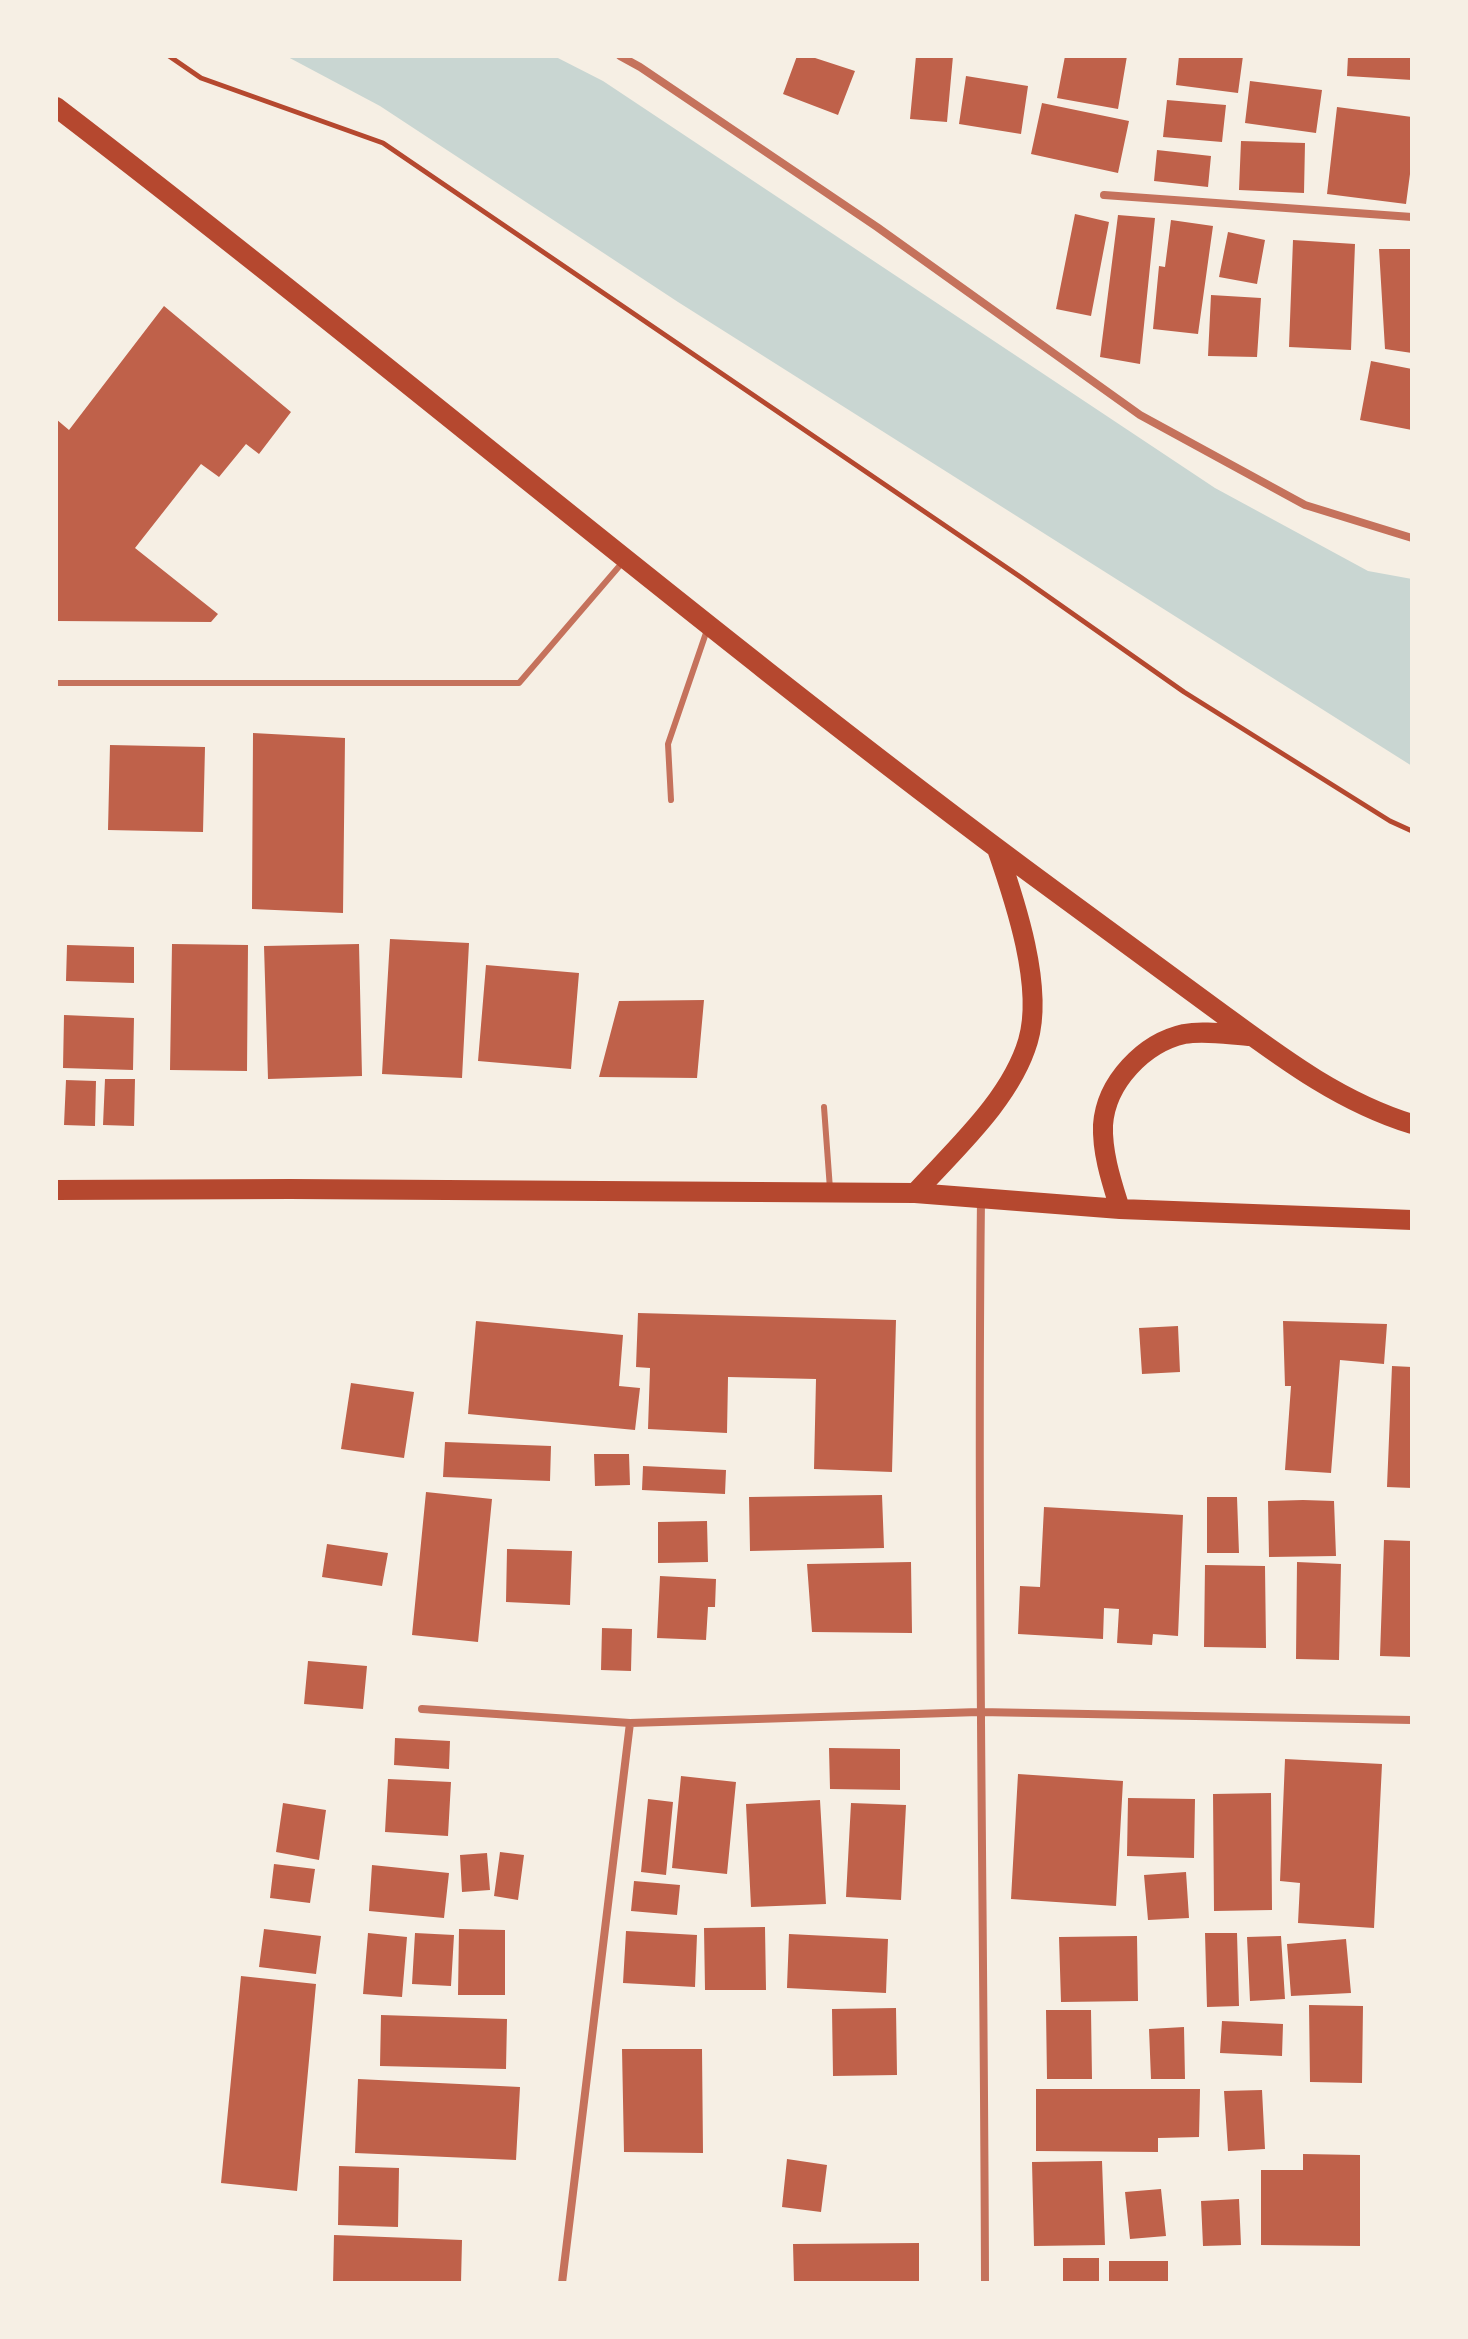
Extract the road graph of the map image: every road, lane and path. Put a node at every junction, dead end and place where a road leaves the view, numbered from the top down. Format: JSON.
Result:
{"nodes":[{"id":1,"x":169,"y":56,"type":"edge"},
{"id":2,"x":620,"y":56,"type":"edge"},
{"id":3,"x":56,"y":107,"type":"edge"},
{"id":4,"x":1104,"y":195,"type":"dead end"},
{"id":5,"x":1412,"y":217,"type":"edge"},
{"id":6,"x":1412,"y":538,"type":"edge"},
{"id":7,"x":624,"y":560,"type":"junction"},
{"id":8,"x":709,"y":626,"type":"junction"},
{"id":9,"x":56,"y":683,"type":"edge"},
{"id":10,"x":671,"y":800,"type":"dead end"},
{"id":11,"x":1412,"y":831,"type":"edge"},
{"id":12,"x":997,"y":849,"type":"junction"},
{"id":13,"x":1252,"y":1036,"type":"junction"},
{"id":14,"x":824,"y":1107,"type":"dead end"},
{"id":15,"x":1412,"y":1124,"type":"edge"},
{"id":16,"x":56,"y":1190,"type":"edge"},
{"id":17,"x":830,"y":1193,"type":"junction"},
{"id":18,"x":915,"y":1193,"type":"junction"},
{"id":19,"x":981,"y":1197,"type":"junction"},
{"id":20,"x":1120,"y":1209,"type":"junction"},
{"id":21,"x":1412,"y":1220,"type":"edge"},
{"id":22,"x":422,"y":1709,"type":"dead end"},
{"id":23,"x":979,"y":1712,"type":"junction"},
{"id":24,"x":1412,"y":1720,"type":"edge"},
{"id":25,"x":630,"y":1723,"type":"junction"},
{"id":26,"x":562,"y":2283,"type":"edge"},
{"id":27,"x":985,"y":2283,"type":"edge"}],
"edges":[{"from":1,"to":11,"type":"path"},
{"from":2,"to":6,"type":"street"},
{"from":3,"to":7,"type":"main road"},
{"from":4,"to":5,"type":"street"},
{"from":7,"to":8,"type":"main road"},
{"from":7,"to":9,"type":"lane"},
{"from":8,"to":10,"type":"lane"},
{"from":8,"to":12,"type":"main road"},
{"from":12,"to":13,"type":"main road"},
{"from":12,"to":18,"type":"main road"},
{"from":13,"to":15,"type":"main road"},
{"from":13,"to":20,"type":"main road"},
{"from":14,"to":17,"type":"lane"},
{"from":16,"to":17,"type":"main road"},
{"from":17,"to":18,"type":"main road"},
{"from":18,"to":19,"type":"main road"},
{"from":19,"to":20,"type":"main road"},
{"from":19,"to":23,"type":"street"},
{"from":20,"to":21,"type":"main road"},
{"from":22,"to":25,"type":"street"},
{"from":23,"to":24,"type":"street"},
{"from":23,"to":25,"type":"street"},
{"from":23,"to":27,"type":"street"},
{"from":25,"to":26,"type":"street"}]}
